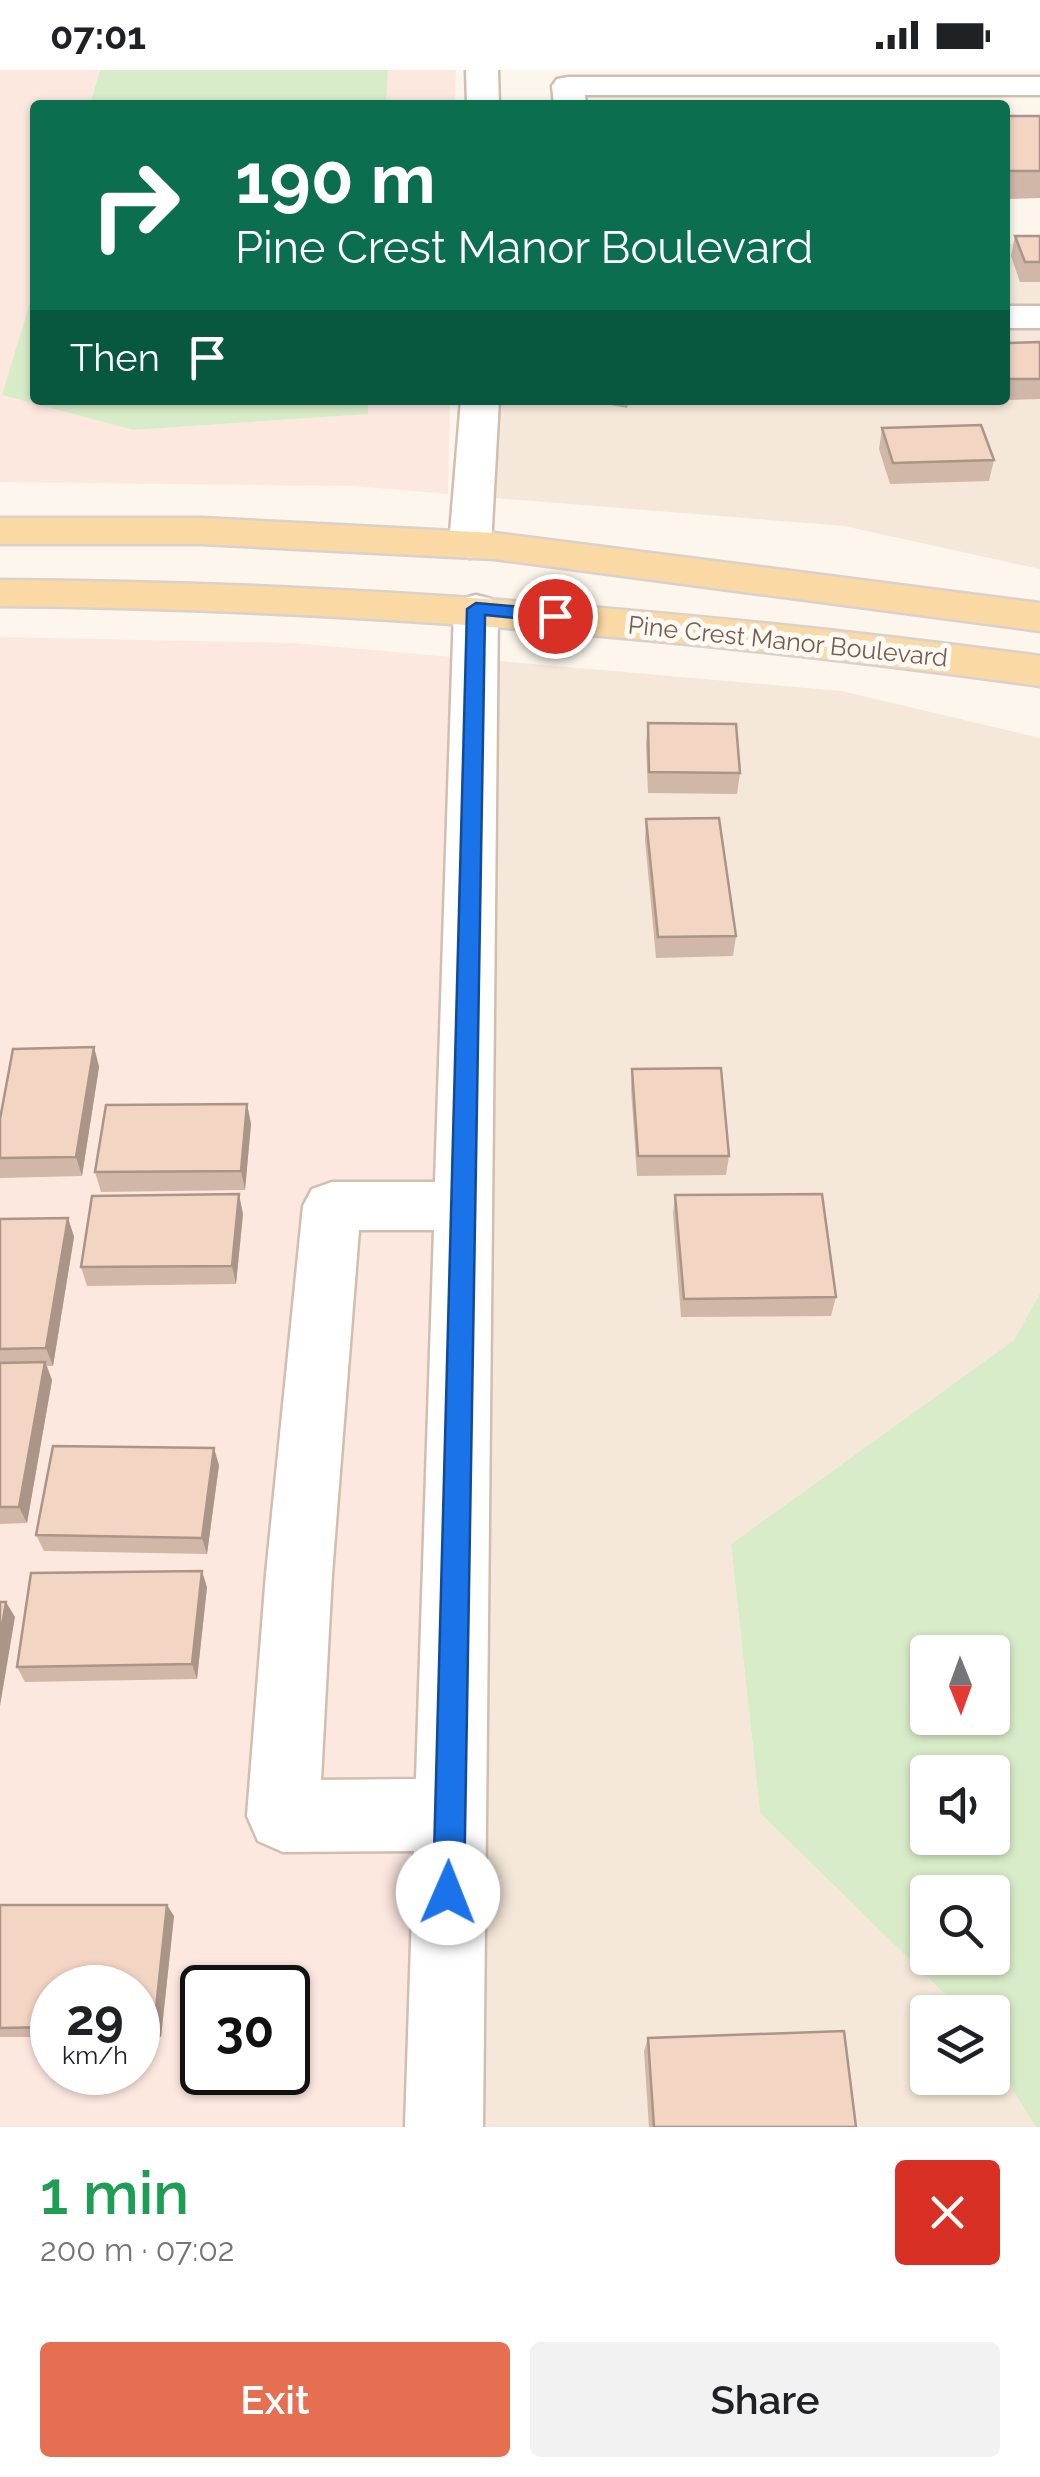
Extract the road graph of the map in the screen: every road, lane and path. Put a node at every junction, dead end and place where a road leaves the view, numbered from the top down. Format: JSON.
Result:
{"nodes":[{"id":1,"x":482,"y":70,"type":"edge"},
{"id":2,"x":1040,"y":86,"type":"edge"},
{"id":3,"x":482,"y":100,"type":"edge"},
{"id":4,"x":569,"y":100,"type":"edge"},
{"id":5,"x":1010,"y":317,"type":"edge"},
{"id":6,"x":1040,"y":317,"type":"edge"},
{"id":7,"x":480,"y":405,"type":"edge"},
{"id":8,"x":0,"y":531,"type":"edge"},
{"id":9,"x":470,"y":544,"type":"junction"},
{"id":10,"x":3,"y":593,"type":"edge"},
{"id":11,"x":954,"y":605,"type":"junction"},
{"id":12,"x":476,"y":609,"type":"junction"},
{"id":13,"x":1040,"y":617,"type":"edge"},
{"id":14,"x":1040,"y":671,"type":"edge"},
{"id":15,"x":463,"y":1206,"type":"junction"},
{"id":16,"x":450,"y":1815,"type":"junction"},
{"id":17,"x":444,"y":2127,"type":"edge"}],
"edges":[{"from":1,"to":3,"type":"street"},
{"from":2,"to":4,"type":"street"},
{"from":5,"to":6,"type":"street"},
{"from":7,"to":9,"type":"street"},
{"from":8,"to":9,"type":"main road","name":"Pine Crest Manor Boulevard"},
{"from":9,"to":10,"type":"main road","name":"Pine Crest Manor Boulevard"},
{"from":9,"to":11,"type":"main road","name":"Pine Crest Manor Boulevard"},
{"from":10,"to":12,"type":"main road","name":"Pine Crest Manor Boulevard"},
{"from":11,"to":12,"type":"main road","name":"Pine Crest Manor Boulevard"},
{"from":11,"to":13,"type":"main road","name":"Pine Crest Manor Boulevard"},
{"from":12,"to":14,"type":"main road","name":"Pine Crest Manor Boulevard"},
{"from":12,"to":15,"type":"street"},
{"from":15,"to":16,"type":"street"},
{"from":15,"to":16,"type":"street"},
{"from":16,"to":17,"type":"street"}]}
